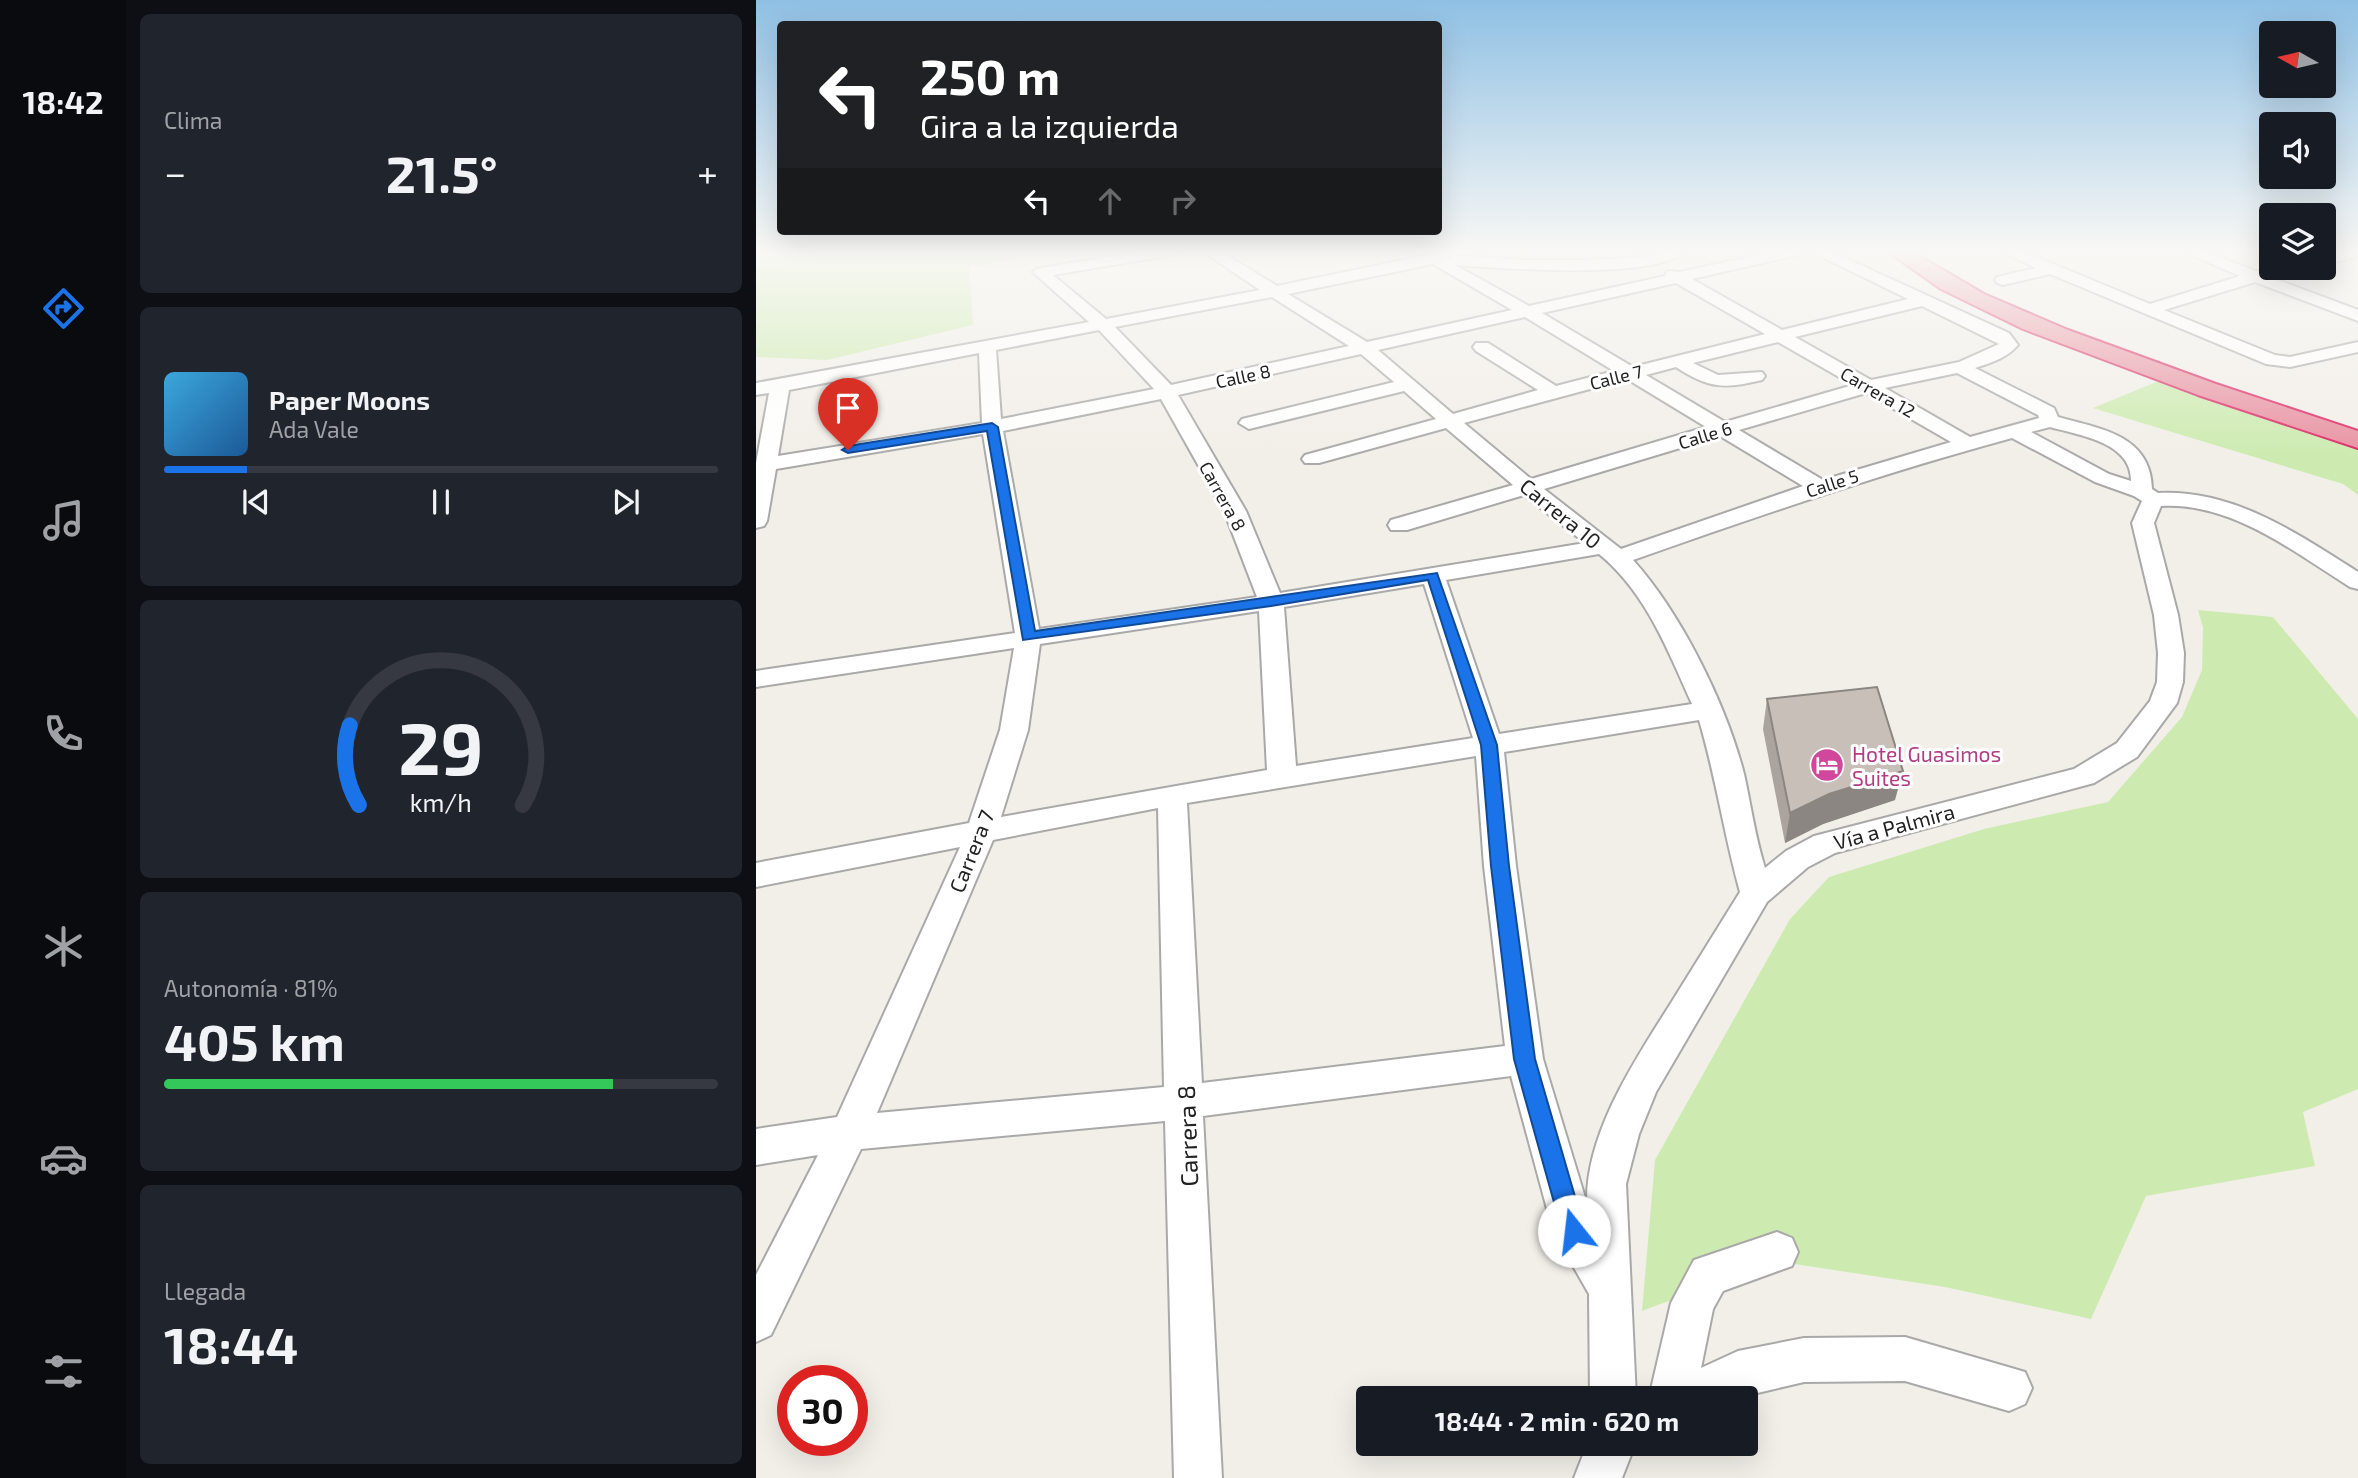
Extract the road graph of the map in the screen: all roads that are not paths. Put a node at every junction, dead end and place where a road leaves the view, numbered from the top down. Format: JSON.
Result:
{"nodes":[{"id":1,"x":1097,"y":320,"type":"edge"},
{"id":2,"x":1129,"y":320,"type":"edge"},
{"id":3,"x":1319,"y":320,"type":"edge"},
{"id":4,"x":1498,"y":320,"type":"edge"},
{"id":5,"x":1541,"y":320,"type":"edge"},
{"id":6,"x":1749,"y":320,"type":"edge"},
{"id":7,"x":1846,"y":320,"type":"edge"},
{"id":8,"x":1964,"y":320,"type":"edge"},
{"id":9,"x":2021,"y":320,"type":"edge"},
{"id":10,"x":2059,"y":320,"type":"edge"},
{"id":11,"x":2174,"y":320,"type":"edge"},
{"id":12,"x":1103,"y":325,"type":"junction"},
{"id":13,"x":1778,"y":337,"type":"junction"},
{"id":14,"x":986,"y":347,"type":"junction"},
{"id":15,"x":1482,"y":347,"type":"dead end"},
{"id":16,"x":2358,"y":347,"type":"edge"},
{"id":17,"x":1366,"y":349,"type":"junction"},
{"id":18,"x":1680,"y":362,"type":"junction"},
{"id":19,"x":1958,"y":367,"type":"junction"},
{"id":20,"x":1627,"y":374,"type":"junction"},
{"id":21,"x":1756,"y":376,"type":"dead end"},
{"id":22,"x":1408,"y":384,"type":"junction"},
{"id":23,"x":780,"y":386,"type":"junction"},
{"id":24,"x":1870,"y":386,"type":"junction"},
{"id":25,"x":756,"y":389,"type":"edge"},
{"id":26,"x":1167,"y":392,"type":"junction"},
{"id":27,"x":1553,"y":392,"type":"junction"},
{"id":28,"x":2286,"y":399,"type":"junction"},
{"id":29,"x":2358,"y":418,"type":"edge"},
{"id":30,"x":1451,"y":421,"type":"junction"},
{"id":31,"x":2050,"y":421,"type":"junction"},
{"id":32,"x":1248,"y":423,"type":"dead end"},
{"id":33,"x":992,"y":427,"type":"junction"},
{"id":34,"x":1721,"y":430,"type":"junction"},
{"id":35,"x":2017,"y":432,"type":"junction"},
{"id":36,"x":2352,"y":436,"type":"edge"},
{"id":37,"x":1967,"y":443,"type":"junction"},
{"id":38,"x":1312,"y":459,"type":"dead end"},
{"id":39,"x":768,"y":464,"type":"junction"},
{"id":40,"x":1820,"y":487,"type":"junction"},
{"id":41,"x":1529,"y":488,"type":"junction"},
{"id":42,"x":2148,"y":496,"type":"junction"},
{"id":43,"x":756,"y":521,"type":"edge"},
{"id":44,"x":1399,"y":525,"type":"dead end"},
{"id":45,"x":1610,"y":553,"type":"junction"},
{"id":46,"x":1433,"y":575,"type":"junction"},
{"id":47,"x":2358,"y":582,"type":"edge"},
{"id":48,"x":1271,"y":602,"type":"junction"},
{"id":49,"x":1028,"y":637,"type":"junction"},
{"id":50,"x":756,"y":679,"type":"edge"},
{"id":51,"x":1709,"y":710,"type":"junction"},
{"id":52,"x":1489,"y":745,"type":"junction"},
{"id":53,"x":1282,"y":778,"type":"junction"},
{"id":54,"x":1172,"y":795,"type":"junction"},
{"id":55,"x":982,"y":831,"type":"junction"},
{"id":56,"x":756,"y":875,"type":"edge"},
{"id":57,"x":1756,"y":893,"type":"junction"},
{"id":58,"x":1525,"y":1059,"type":"junction"},
{"id":59,"x":1186,"y":1102,"type":"junction"},
{"id":60,"x":849,"y":1133,"type":"junction"},
{"id":61,"x":756,"y":1147,"type":"edge"},
{"id":62,"x":1777,"y":1252,"type":"dead end"},
{"id":63,"x":1610,"y":1289,"type":"junction"},
{"id":64,"x":756,"y":1320,"type":"edge"},
{"id":65,"x":1613,"y":1386,"type":"edge"},
{"id":66,"x":1675,"y":1386,"type":"edge"},
{"id":67,"x":1712,"y":1386,"type":"edge"},
{"id":68,"x":2009,"y":1388,"type":"dead end"},
{"id":69,"x":1198,"y":1478,"type":"edge"}],
"edges":[{"from":1,"to":12,"type":"street","name":"Carrera 8"},
{"from":2,"to":12,"type":"street"},
{"from":3,"to":17,"type":"street","name":"Carrera 10"},
{"from":4,"to":17,"type":"street","name":"Calle 8"},
{"from":5,"to":20,"type":"street"},
{"from":6,"to":13,"type":"street","name":"Carrera 12"},
{"from":7,"to":13,"type":"street","name":"Calle 7"},
{"from":8,"to":19,"type":"street","name":"Calle 6"},
{"from":9,"to":36,"type":"highway"},
{"from":10,"to":28,"type":"highway"},
{"from":11,"to":16,"type":"street"},
{"from":12,"to":14,"type":"street"},
{"from":12,"to":26,"type":"street","name":"Carrera 8"},
{"from":13,"to":18,"type":"street","name":"Calle 7"},
{"from":13,"to":24,"type":"street","name":"Carrera 12"},
{"from":14,"to":23,"type":"street"},
{"from":14,"to":33,"type":"street","name":"Carrera 7"},
{"from":15,"to":27,"type":"street"},
{"from":17,"to":22,"type":"street","name":"Carrera 10"},
{"from":17,"to":26,"type":"street","name":"Calle 8"},
{"from":18,"to":20,"type":"street","name":"Calle 7"},
{"from":18,"to":21,"type":"street"},
{"from":19,"to":24,"type":"street","name":"Calle 6"},
{"from":19,"to":31,"type":"street"},
{"from":20,"to":27,"type":"street","name":"Calle 7"},
{"from":20,"to":34,"type":"street"},
{"from":22,"to":30,"type":"street","name":"Carrera 10"},
{"from":22,"to":32,"type":"street"},
{"from":23,"to":25,"type":"street"},
{"from":23,"to":39,"type":"street"},
{"from":24,"to":34,"type":"street","name":"Calle 6"},
{"from":24,"to":37,"type":"street","name":"Carrera 12"},
{"from":26,"to":33,"type":"street","name":"Calle 8"},
{"from":26,"to":48,"type":"street","name":"Carrera 8"},
{"from":27,"to":30,"type":"street","name":"Calle 7"},
{"from":28,"to":29,"type":"highway"},
{"from":28,"to":36,"type":"highway"},
{"from":30,"to":38,"type":"street","name":"Calle 7"},
{"from":30,"to":41,"type":"street","name":"Carrera 10"},
{"from":31,"to":35,"type":"street","name":"Calle 5"},
{"from":31,"to":42,"type":"street"},
{"from":33,"to":39,"type":"street","name":"Calle 8"},
{"from":33,"to":49,"type":"street","name":"Carrera 7"},
{"from":34,"to":40,"type":"street"},
{"from":34,"to":41,"type":"street","name":"Calle 6"},
{"from":35,"to":37,"type":"street","name":"Calle 5"},
{"from":35,"to":42,"type":"street"},
{"from":37,"to":40,"type":"street","name":"Calle 5"},
{"from":39,"to":43,"type":"street"},
{"from":40,"to":45,"type":"street","name":"Calle 5"},
{"from":41,"to":44,"type":"street","name":"Calle 6"},
{"from":41,"to":45,"type":"street","name":"Carrera 10"},
{"from":42,"to":47,"type":"street"},
{"from":42,"to":57,"type":"street","name":"Vía a Palmira"},
{"from":45,"to":46,"type":"street","name":"Calle 5"},
{"from":45,"to":51,"type":"street","name":"Carrera 10"},
{"from":46,"to":48,"type":"street","name":"Calle 5"},
{"from":46,"to":52,"type":"street"},
{"from":48,"to":49,"type":"street","name":"Calle 5"},
{"from":48,"to":53,"type":"street","name":"Carrera 8"},
{"from":49,"to":50,"type":"street","name":"Calle 5"},
{"from":49,"to":55,"type":"street","name":"Carrera 7"},
{"from":51,"to":52,"type":"street"},
{"from":51,"to":57,"type":"street","name":"Carrera 10"},
{"from":52,"to":53,"type":"street"},
{"from":52,"to":58,"type":"street"},
{"from":53,"to":54,"type":"street"},
{"from":54,"to":55,"type":"street"},
{"from":54,"to":59,"type":"street","name":"Carrera 8"},
{"from":55,"to":56,"type":"street"},
{"from":55,"to":60,"type":"street","name":"Carrera 7"},
{"from":57,"to":63,"type":"street","name":"Vía a Palmira"},
{"from":58,"to":59,"type":"street"},
{"from":58,"to":63,"type":"street"},
{"from":59,"to":60,"type":"street"},
{"from":59,"to":69,"type":"street","name":"Carrera 8"},
{"from":60,"to":61,"type":"street"},
{"from":60,"to":64,"type":"street","name":"Carrera 7"},
{"from":62,"to":66,"type":"street"},
{"from":63,"to":65,"type":"street","name":"Vía a Palmira"},
{"from":67,"to":68,"type":"street"}]}
